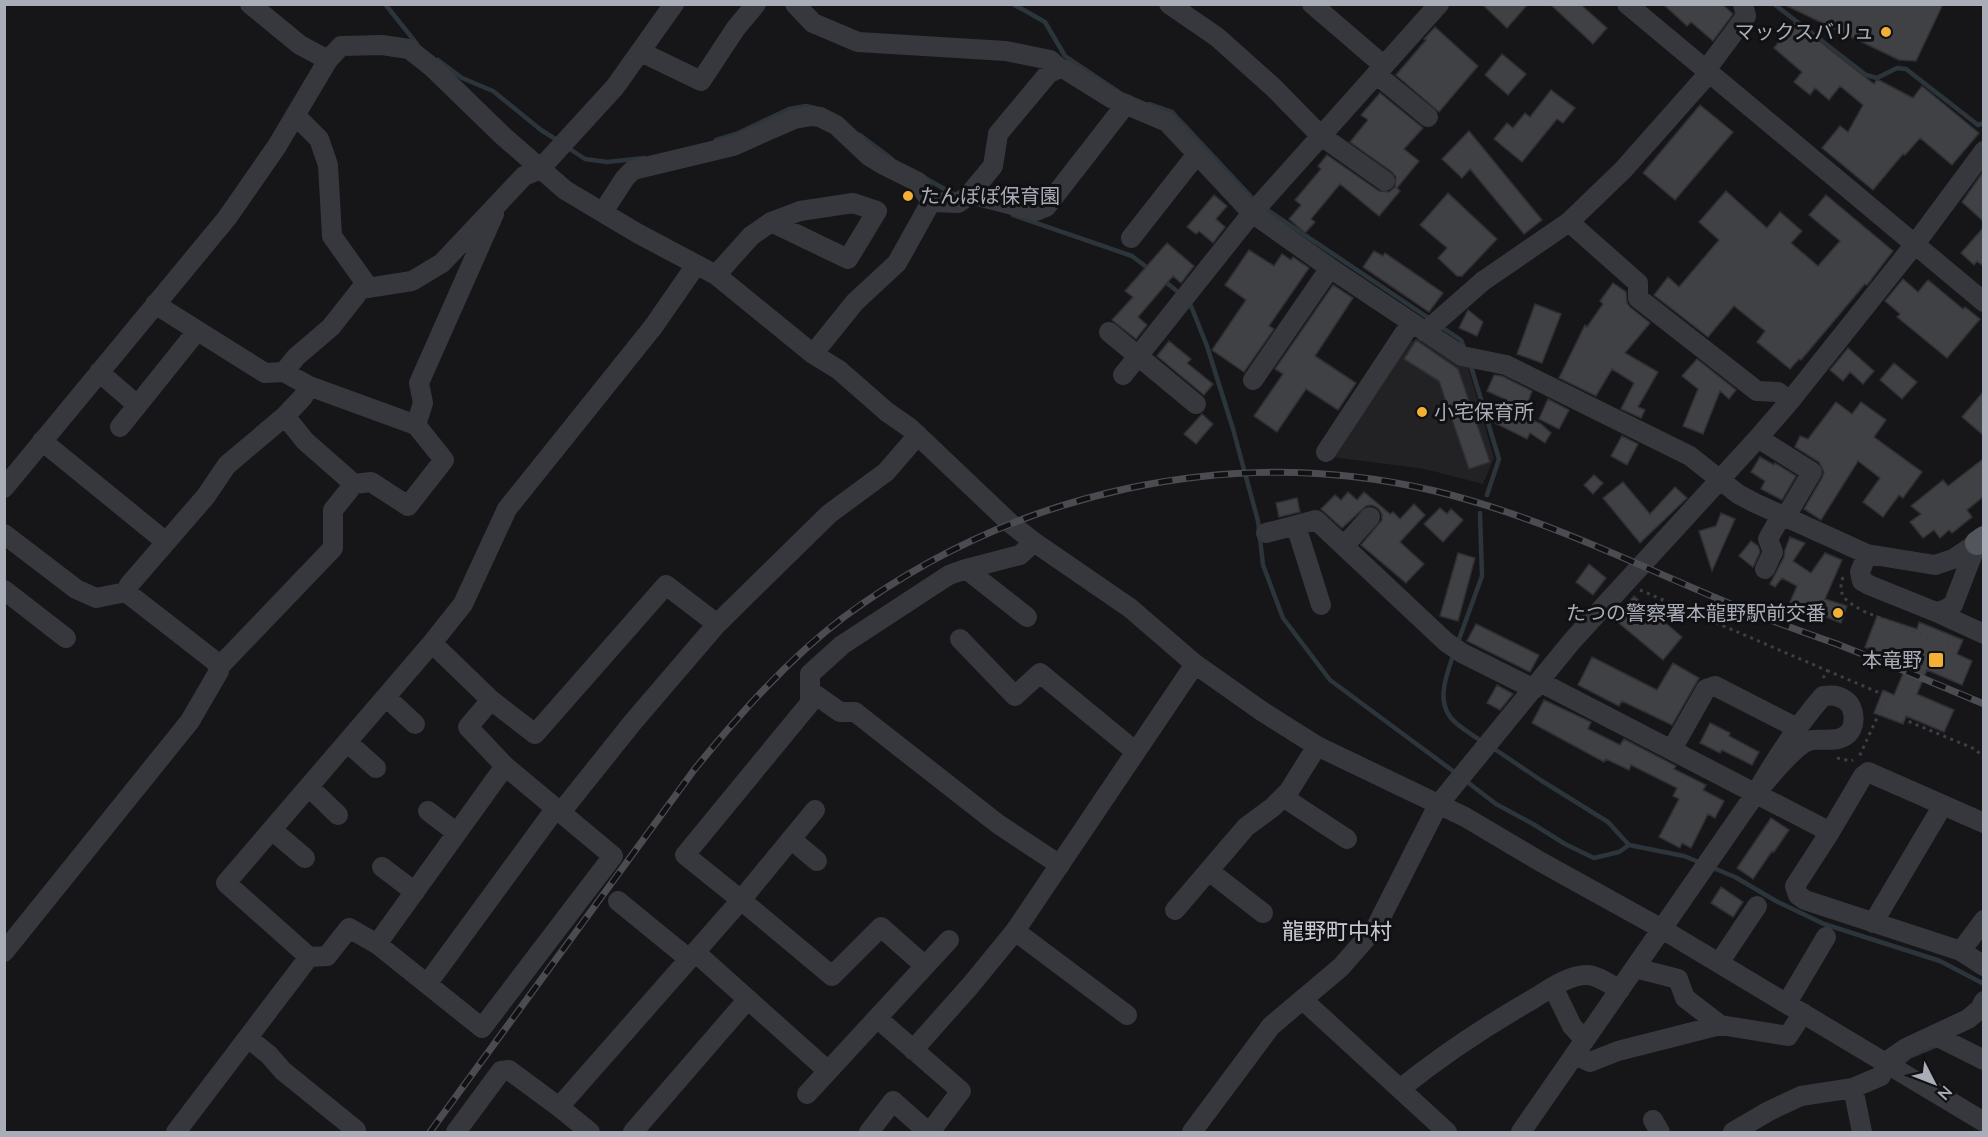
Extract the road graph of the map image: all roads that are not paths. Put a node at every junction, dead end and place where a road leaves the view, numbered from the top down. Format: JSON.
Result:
{"nodes":[{"id":1,"x":250,"y":4,"type":"edge"},
{"id":2,"x":674,"y":4,"type":"edge"},
{"id":3,"x":756,"y":4,"type":"edge"},
{"id":4,"x":795,"y":4,"type":"edge"},
{"id":5,"x":1169,"y":4,"type":"edge"},
{"id":6,"x":1312,"y":4,"type":"edge"},
{"id":7,"x":1439,"y":4,"type":"edge"},
{"id":8,"x":1627,"y":4,"type":"edge"},
{"id":9,"x":1743,"y":4,"type":"edge"},
{"id":10,"x":641,"y":52,"type":"junction"},
{"id":11,"x":328,"y":60,"type":"junction"},
{"id":12,"x":1059,"y":68,"type":"junction"},
{"id":13,"x":1380,"y":69,"type":"junction"},
{"id":14,"x":1707,"y":72,"type":"junction"},
{"id":15,"x":1125,"y":104,"type":"junction"},
{"id":16,"x":295,"y":115,"type":"junction"},
{"id":17,"x":1428,"y":117,"type":"dead end"},
{"id":18,"x":1320,"y":135,"type":"junction"},
{"id":19,"x":1983,"y":151,"type":"edge"},
{"id":20,"x":1197,"y":154,"type":"junction"},
{"id":21,"x":540,"y":169,"type":"junction"},
{"id":22,"x":1385,"y":180,"type":"dead end"},
{"id":23,"x":970,"y":194,"type":"junction"},
{"id":24,"x":931,"y":202,"type":"junction"},
{"id":25,"x":498,"y":203,"type":"junction"},
{"id":26,"x":603,"y":212,"type":"junction"},
{"id":27,"x":1252,"y":213,"type":"junction"},
{"id":28,"x":771,"y":222,"type":"junction"},
{"id":29,"x":1569,"y":222,"type":"junction"},
{"id":30,"x":1131,"y":237,"type":"dead end"},
{"id":31,"x":1915,"y":244,"type":"junction"},
{"id":32,"x":696,"y":265,"type":"junction"},
{"id":33,"x":1330,"y":268,"type":"junction"},
{"id":34,"x":716,"y":275,"type":"junction"},
{"id":35,"x":369,"y":288,"type":"junction"},
{"id":36,"x":1983,"y":303,"type":"edge"},
{"id":37,"x":155,"y":304,"type":"junction"},
{"id":38,"x":1418,"y":328,"type":"junction"},
{"id":39,"x":197,"y":331,"type":"junction"},
{"id":40,"x":1109,"y":332,"type":"dead end"},
{"id":41,"x":813,"y":354,"type":"junction"},
{"id":42,"x":1139,"y":355,"type":"junction"},
{"id":43,"x":99,"y":372,"type":"junction"},
{"id":44,"x":284,"y":372,"type":"junction"},
{"id":45,"x":1123,"y":375,"type":"dead end"},
{"id":46,"x":1253,"y":380,"type":"dead end"},
{"id":47,"x":309,"y":386,"type":"junction"},
{"id":48,"x":1790,"y":401,"type":"junction"},
{"id":49,"x":1196,"y":404,"type":"dead end"},
{"id":50,"x":137,"y":405,"type":"junction"},
{"id":51,"x":285,"y":416,"type":"junction"},
{"id":52,"x":416,"y":425,"type":"junction"},
{"id":53,"x":120,"y":427,"type":"dead end"},
{"id":54,"x":918,"y":435,"type":"junction"},
{"id":55,"x":1758,"y":438,"type":"junction"},
{"id":56,"x":42,"y":441,"type":"junction"},
{"id":57,"x":1326,"y":452,"type":"dead end"},
{"id":58,"x":1720,"y":479,"type":"junction"},
{"id":59,"x":354,"y":484,"type":"junction"},
{"id":60,"x":4,"y":488,"type":"edge"},
{"id":61,"x":1370,"y":517,"type":"dead end"},
{"id":62,"x":1783,"y":517,"type":"junction"},
{"id":63,"x":1296,"y":526,"type":"junction"},
{"id":64,"x":1266,"y":533,"type":"dead end"},
{"id":65,"x":4,"y":534,"type":"edge"},
{"id":66,"x":1980,"y":540,"type":"edge"},
{"id":67,"x":166,"y":542,"type":"junction"},
{"id":68,"x":1034,"y":542,"type":"junction"},
{"id":69,"x":1344,"y":546,"type":"junction"},
{"id":70,"x":1867,"y":554,"type":"junction"},
{"id":71,"x":1935,"y":565,"type":"junction"},
{"id":72,"x":966,"y":569,"type":"junction"},
{"id":73,"x":1765,"y":569,"type":"dead end"},
{"id":74,"x":4,"y":590,"type":"edge"},
{"id":75,"x":126,"y":592,"type":"junction"},
{"id":76,"x":1950,"y":603,"type":"junction"},
{"id":77,"x":1321,"y":605,"type":"dead end"},
{"id":78,"x":1027,"y":617,"type":"dead end"},
{"id":79,"x":1983,"y":620,"type":"edge"},
{"id":80,"x":717,"y":624,"type":"junction"},
{"id":81,"x":1983,"y":634,"type":"edge"},
{"id":82,"x":66,"y":638,"type":"dead end"},
{"id":83,"x":960,"y":639,"type":"dead end"},
{"id":84,"x":432,"y":643,"type":"junction"},
{"id":85,"x":1195,"y":664,"type":"junction"},
{"id":86,"x":218,"y":668,"type":"junction"},
{"id":87,"x":1537,"y":685,"type":"junction"},
{"id":88,"x":810,"y":691,"type":"junction"},
{"id":89,"x":386,"y":697,"type":"junction"},
{"id":90,"x":491,"y":699,"type":"junction"},
{"id":91,"x":415,"y":724,"type":"dead end"},
{"id":92,"x":1797,"y":728,"type":"junction"},
{"id":93,"x":347,"y":742,"type":"junction"},
{"id":94,"x":1317,"y":746,"type":"junction"},
{"id":95,"x":1672,"y":749,"type":"junction"},
{"id":96,"x":1136,"y":752,"type":"junction"},
{"id":97,"x":505,"y":766,"type":"junction"},
{"id":98,"x":376,"y":768,"type":"dead end"},
{"id":99,"x":309,"y":787,"type":"junction"},
{"id":100,"x":1756,"y":793,"type":"junction"},
{"id":101,"x":1283,"y":797,"type":"junction"},
{"id":102,"x":1438,"y":805,"type":"junction"},
{"id":103,"x":1944,"y":805,"type":"junction"},
{"id":104,"x":558,"y":810,"type":"junction"},
{"id":105,"x":815,"y":810,"type":"dead end"},
{"id":106,"x":428,"y":811,"type":"dead end"},
{"id":107,"x":338,"y":814,"type":"dead end"},
{"id":108,"x":1983,"y":823,"type":"edge"},
{"id":109,"x":272,"y":830,"type":"junction"},
{"id":110,"x":1830,"y":832,"type":"junction"},
{"id":111,"x":457,"y":833,"type":"junction"},
{"id":112,"x":791,"y":839,"type":"junction"},
{"id":113,"x":1347,"y":839,"type":"dead end"},
{"id":114,"x":305,"y":858,"type":"dead end"},
{"id":115,"x":818,"y":861,"type":"dead end"},
{"id":116,"x":1060,"y":865,"type":"junction"},
{"id":117,"x":382,"y":867,"type":"dead end"},
{"id":118,"x":1209,"y":871,"type":"junction"},
{"id":119,"x":415,"y":892,"type":"junction"},
{"id":120,"x":741,"y":900,"type":"junction"},
{"id":121,"x":618,"y":901,"type":"dead end"},
{"id":122,"x":1757,"y":906,"type":"dead end"},
{"id":123,"x":1175,"y":910,"type":"dead end"},
{"id":124,"x":1263,"y":913,"type":"dead end"},
{"id":125,"x":1983,"y":920,"type":"edge"},
{"id":126,"x":1873,"y":923,"type":"junction"},
{"id":127,"x":1662,"y":929,"type":"junction"},
{"id":128,"x":1015,"y":931,"type":"junction"},
{"id":129,"x":1826,"y":937,"type":"dead end"},
{"id":130,"x":950,"y":940,"type":"dead end"},
{"id":131,"x":377,"y":944,"type":"junction"},
{"id":132,"x":1961,"y":951,"type":"junction"},
{"id":133,"x":4,"y":952,"type":"edge"},
{"id":134,"x":692,"y":955,"type":"junction"},
{"id":135,"x":309,"y":957,"type":"junction"},
{"id":136,"x":1719,"y":963,"type":"junction"},
{"id":137,"x":925,"y":966,"type":"junction"},
{"id":138,"x":1983,"y":966,"type":"edge"},
{"id":139,"x":1635,"y":968,"type":"junction"},
{"id":140,"x":427,"y":984,"type":"junction"},
{"id":141,"x":1553,"y":987,"type":"junction"},
{"id":142,"x":1620,"y":990,"type":"junction"},
{"id":143,"x":748,"y":999,"type":"junction"},
{"id":144,"x":1303,"y":1000,"type":"junction"},
{"id":145,"x":1983,"y":1001,"type":"edge"},
{"id":146,"x":1795,"y":1008,"type":"junction"},
{"id":147,"x":1127,"y":1016,"type":"dead end"},
{"id":148,"x":877,"y":1018,"type":"junction"},
{"id":149,"x":1720,"y":1025,"type":"junction"},
{"id":150,"x":1934,"y":1035,"type":"junction"},
{"id":151,"x":248,"y":1038,"type":"junction"},
{"id":152,"x":1580,"y":1048,"type":"junction"},
{"id":153,"x":913,"y":1050,"type":"junction"},
{"id":154,"x":1983,"y":1060,"type":"edge"},
{"id":155,"x":1886,"y":1062,"type":"junction"},
{"id":156,"x":828,"y":1071,"type":"junction"},
{"id":157,"x":1853,"y":1088,"type":"junction"},
{"id":158,"x":1400,"y":1089,"type":"junction"},
{"id":159,"x":807,"y":1094,"type":"dead end"},
{"id":160,"x":559,"y":1107,"type":"junction"},
{"id":161,"x":1983,"y":1122,"type":"edge"},
{"id":162,"x":356,"y":1130,"type":"dead end"},
{"id":163,"x":176,"y":1132,"type":"edge"},
{"id":164,"x":456,"y":1132,"type":"edge"},
{"id":165,"x":590,"y":1132,"type":"edge"},
{"id":166,"x":633,"y":1132,"type":"edge"},
{"id":167,"x":869,"y":1132,"type":"edge"},
{"id":168,"x":929,"y":1132,"type":"edge"},
{"id":169,"x":1192,"y":1132,"type":"edge"},
{"id":170,"x":1447,"y":1132,"type":"edge"},
{"id":171,"x":1521,"y":1132,"type":"edge"},
{"id":172,"x":1733,"y":1132,"type":"edge"},
{"id":173,"x":1862,"y":1132,"type":"edge"}],
"edges":[{"from":1,"to":11,"type":"street"},
{"from":2,"to":10,"type":"street"},
{"from":3,"to":10,"type":"street"},
{"from":4,"to":12,"type":"street"},
{"from":5,"to":18,"type":"street"},
{"from":6,"to":13,"type":"street"},
{"from":7,"to":13,"type":"street"},
{"from":8,"to":14,"type":"street"},
{"from":9,"to":14,"type":"street"},
{"from":10,"to":21,"type":"street"},
{"from":11,"to":16,"type":"street"},
{"from":11,"to":21,"type":"street"},
{"from":12,"to":15,"type":"street"},
{"from":12,"to":23,"type":"street"},
{"from":13,"to":17,"type":"street"},
{"from":13,"to":18,"type":"street"},
{"from":14,"to":29,"type":"street"},
{"from":14,"to":31,"type":"street"},
{"from":15,"to":20,"type":"street"},
{"from":15,"to":23,"type":"street"},
{"from":16,"to":35,"type":"street"},
{"from":16,"to":37,"type":"street"},
{"from":18,"to":22,"type":"street"},
{"from":18,"to":27,"type":"street"},
{"from":19,"to":31,"type":"street"},
{"from":20,"to":27,"type":"street"},
{"from":20,"to":30,"type":"street"},
{"from":21,"to":25,"type":"street"},
{"from":21,"to":26,"type":"street"},
{"from":23,"to":24,"type":"street"},
{"from":24,"to":26,"type":"street"},
{"from":24,"to":41,"type":"street"},
{"from":25,"to":35,"type":"street"},
{"from":25,"to":52,"type":"street"},
{"from":26,"to":32,"type":"street"},
{"from":27,"to":33,"type":"street"},
{"from":27,"to":42,"type":"street"},
{"from":28,"to":28,"type":"street"},
{"from":28,"to":34,"type":"street"},
{"from":29,"to":38,"type":"street"},
{"from":29,"to":48,"type":"street"},
{"from":31,"to":36,"type":"street"},
{"from":31,"to":48,"type":"street"},
{"from":32,"to":34,"type":"street"},
{"from":32,"to":84,"type":"street"},
{"from":33,"to":38,"type":"street"},
{"from":33,"to":46,"type":"street"},
{"from":34,"to":41,"type":"street"},
{"from":35,"to":44,"type":"street"},
{"from":37,"to":39,"type":"street"},
{"from":37,"to":43,"type":"street"},
{"from":38,"to":57,"type":"street"},
{"from":38,"to":58,"type":"street"},
{"from":39,"to":44,"type":"street"},
{"from":39,"to":50,"type":"street"},
{"from":40,"to":42,"type":"street"},
{"from":41,"to":54,"type":"street"},
{"from":42,"to":45,"type":"street"},
{"from":42,"to":49,"type":"street"},
{"from":43,"to":50,"type":"street"},
{"from":43,"to":56,"type":"street"},
{"from":44,"to":47,"type":"street"},
{"from":47,"to":51,"type":"street"},
{"from":47,"to":52,"type":"street"},
{"from":48,"to":55,"type":"street"},
{"from":50,"to":53,"type":"street"},
{"from":51,"to":59,"type":"street"},
{"from":51,"to":67,"type":"street"},
{"from":52,"to":59,"type":"street"},
{"from":54,"to":68,"type":"street"},
{"from":54,"to":80,"type":"street"},
{"from":55,"to":58,"type":"street"},
{"from":55,"to":62,"type":"street"},
{"from":56,"to":60,"type":"street"},
{"from":56,"to":67,"type":"street"},
{"from":58,"to":62,"type":"street"},
{"from":58,"to":87,"type":"street"},
{"from":59,"to":86,"type":"street"},
{"from":61,"to":69,"type":"street"},
{"from":62,"to":70,"type":"street"},
{"from":62,"to":73,"type":"street"},
{"from":63,"to":64,"type":"street"},
{"from":63,"to":69,"type":"street"},
{"from":63,"to":77,"type":"street"},
{"from":65,"to":75,"type":"street"},
{"from":66,"to":71,"type":"street"},
{"from":66,"to":76,"type":"street"},
{"from":67,"to":75,"type":"street"},
{"from":68,"to":72,"type":"street"},
{"from":68,"to":85,"type":"street"},
{"from":69,"to":87,"type":"street"},
{"from":70,"to":71,"type":"street"},
{"from":70,"to":76,"type":"street"},
{"from":71,"to":76,"type":"street"},
{"from":72,"to":78,"type":"street"},
{"from":72,"to":88,"type":"street"},
{"from":74,"to":82,"type":"street"},
{"from":75,"to":86,"type":"street"},
{"from":76,"to":79,"type":"street"},
{"from":76,"to":81,"type":"street"},
{"from":80,"to":90,"type":"street"},
{"from":80,"to":104,"type":"street"},
{"from":83,"to":96,"type":"street"},
{"from":84,"to":89,"type":"street"},
{"from":84,"to":90,"type":"street"},
{"from":85,"to":94,"type":"street"},
{"from":85,"to":96,"type":"street"},
{"from":86,"to":133,"type":"street"},
{"from":87,"to":95,"type":"street"},
{"from":87,"to":102,"type":"street"},
{"from":88,"to":116,"type":"street"},
{"from":88,"to":120,"type":"street"},
{"from":89,"to":91,"type":"street"},
{"from":89,"to":93,"type":"street"},
{"from":90,"to":97,"type":"street"},
{"from":92,"to":95,"type":"street"},
{"from":92,"to":100,"type":"street"},
{"from":92,"to":100,"type":"street"},
{"from":93,"to":98,"type":"street"},
{"from":93,"to":99,"type":"street"},
{"from":94,"to":101,"type":"street"},
{"from":94,"to":102,"type":"street"},
{"from":95,"to":100,"type":"street"},
{"from":96,"to":116,"type":"street"},
{"from":97,"to":104,"type":"street"},
{"from":97,"to":111,"type":"street"},
{"from":99,"to":107,"type":"street"},
{"from":99,"to":109,"type":"street"},
{"from":100,"to":110,"type":"street"},
{"from":100,"to":127,"type":"street"},
{"from":101,"to":113,"type":"street"},
{"from":101,"to":118,"type":"street"},
{"from":102,"to":127,"type":"street"},
{"from":102,"to":144,"type":"street"},
{"from":103,"to":108,"type":"street"},
{"from":103,"to":110,"type":"street"},
{"from":103,"to":126,"type":"street"},
{"from":104,"to":140,"type":"street"},
{"from":104,"to":140,"type":"street"},
{"from":105,"to":112,"type":"street"},
{"from":106,"to":111,"type":"street"},
{"from":109,"to":114,"type":"street"},
{"from":109,"to":135,"type":"street"},
{"from":110,"to":126,"type":"street"},
{"from":111,"to":119,"type":"street"},
{"from":112,"to":115,"type":"street"},
{"from":112,"to":120,"type":"street"},
{"from":116,"to":128,"type":"street"},
{"from":117,"to":119,"type":"street"},
{"from":118,"to":123,"type":"street"},
{"from":118,"to":124,"type":"street"},
{"from":119,"to":131,"type":"street"},
{"from":120,"to":134,"type":"street"},
{"from":120,"to":137,"type":"street"},
{"from":121,"to":134,"type":"street"},
{"from":122,"to":136,"type":"street"},
{"from":125,"to":132,"type":"street"},
{"from":126,"to":132,"type":"street"},
{"from":127,"to":136,"type":"street"},
{"from":127,"to":139,"type":"street"},
{"from":128,"to":147,"type":"street"},
{"from":128,"to":153,"type":"street"},
{"from":129,"to":146,"type":"street"},
{"from":130,"to":137,"type":"street"},
{"from":131,"to":135,"type":"street"},
{"from":131,"to":140,"type":"street"},
{"from":132,"to":138,"type":"street"},
{"from":134,"to":143,"type":"street"},
{"from":134,"to":160,"type":"street"},
{"from":135,"to":151,"type":"street"},
{"from":136,"to":146,"type":"street"},
{"from":137,"to":148,"type":"street"},
{"from":139,"to":142,"type":"street"},
{"from":139,"to":149,"type":"street"},
{"from":141,"to":142,"type":"street"},
{"from":141,"to":152,"type":"street"},
{"from":141,"to":158,"type":"street"},
{"from":142,"to":152,"type":"street"},
{"from":143,"to":156,"type":"street"},
{"from":143,"to":166,"type":"street"},
{"from":144,"to":158,"type":"street"},
{"from":144,"to":169,"type":"street"},
{"from":145,"to":150,"type":"street"},
{"from":146,"to":149,"type":"street"},
{"from":146,"to":155,"type":"street"},
{"from":148,"to":153,"type":"street"},
{"from":148,"to":156,"type":"street"},
{"from":149,"to":152,"type":"street"},
{"from":150,"to":154,"type":"street"},
{"from":150,"to":155,"type":"street"},
{"from":151,"to":162,"type":"street"},
{"from":151,"to":163,"type":"street"},
{"from":152,"to":171,"type":"street"},
{"from":153,"to":168,"type":"street"},
{"from":155,"to":157,"type":"street"},
{"from":155,"to":161,"type":"street"},
{"from":156,"to":159,"type":"street"},
{"from":157,"to":172,"type":"street"},
{"from":157,"to":173,"type":"street"},
{"from":158,"to":170,"type":"street"},
{"from":160,"to":164,"type":"street"},
{"from":160,"to":165,"type":"street"},
{"from":167,"to":168,"type":"street"}]}
